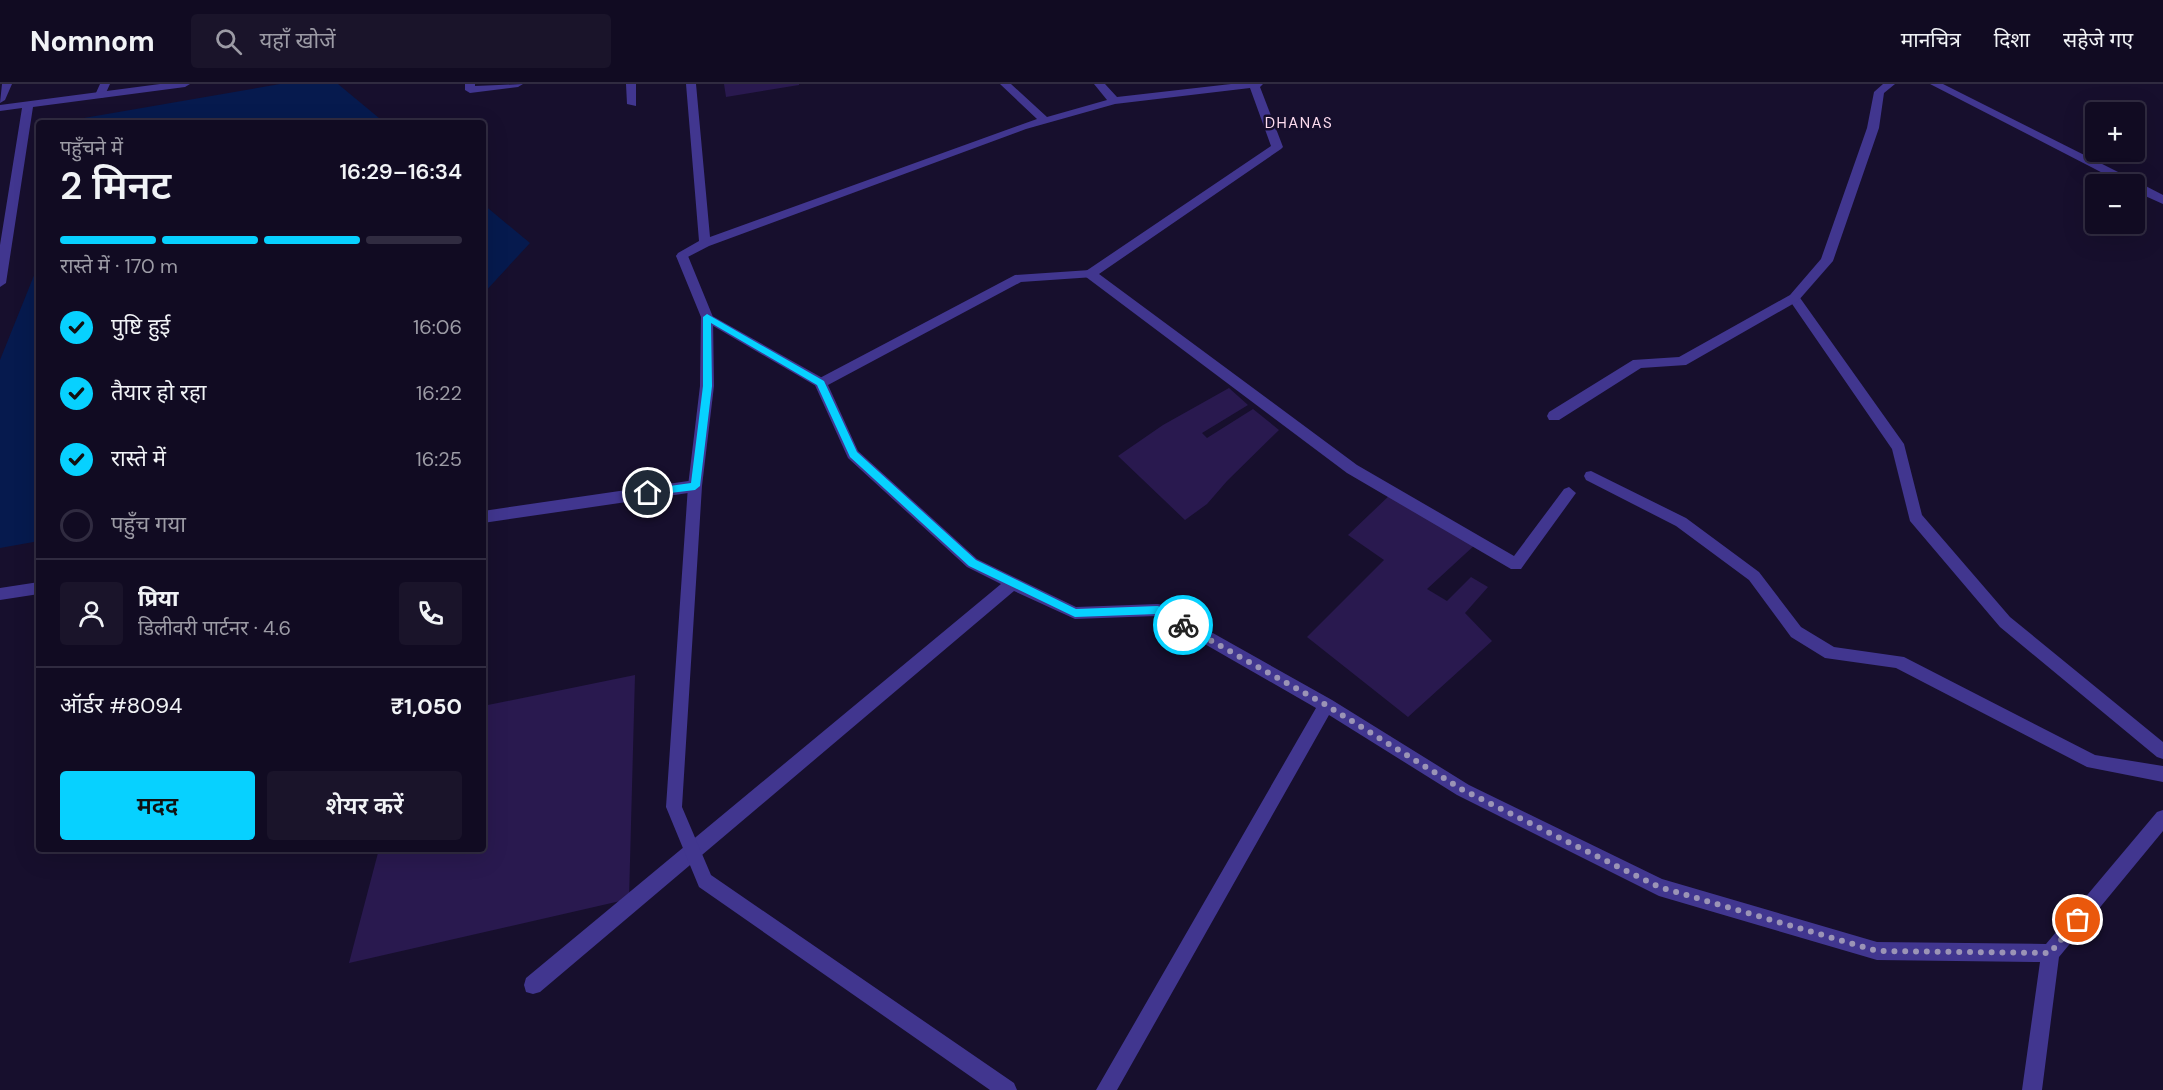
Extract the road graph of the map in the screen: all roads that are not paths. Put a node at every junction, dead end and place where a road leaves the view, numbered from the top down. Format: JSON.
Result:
{"nodes":[{"id":1,"x":7,"y":84,"type":"edge"},
{"id":2,"x":182,"y":84,"type":"edge"},
{"id":3,"x":470,"y":84,"type":"edge"},
{"id":4,"x":518,"y":84,"type":"edge"},
{"id":5,"x":631,"y":84,"type":"edge"},
{"id":6,"x":691,"y":84,"type":"edge"},
{"id":7,"x":1005,"y":84,"type":"edge"},
{"id":8,"x":1099,"y":84,"type":"edge"},
{"id":9,"x":1256,"y":84,"type":"edge"},
{"id":10,"x":1890,"y":84,"type":"edge"},
{"id":11,"x":1935,"y":84,"type":"edge"},
{"id":12,"x":103,"y":89,"type":"edge"},
{"id":13,"x":0,"y":100,"type":"edge"},
{"id":14,"x":1114,"y":101,"type":"junction"},
{"id":15,"x":28,"y":104,"type":"junction"},
{"id":16,"x":632,"y":104,"type":"dead end"},
{"id":17,"x":0,"y":108,"type":"edge"},
{"id":18,"x":1045,"y":121,"type":"junction"},
{"id":19,"x":2111,"y":174,"type":"edge"},
{"id":20,"x":2145,"y":191,"type":"edge"},
{"id":21,"x":2163,"y":200,"type":"edge"},
{"id":22,"x":705,"y":243,"type":"junction"},
{"id":23,"x":1090,"y":274,"type":"junction"},
{"id":24,"x":0,"y":283,"type":"edge"},
{"id":25,"x":1794,"y":298,"type":"junction"},
{"id":26,"x":707,"y":317,"type":"junction"},
{"id":27,"x":821,"y":383,"type":"junction"},
{"id":28,"x":1554,"y":416,"type":"dead end"},
{"id":29,"x":1591,"y":476,"type":"dead end"},
{"id":30,"x":695,"y":486,"type":"junction"},
{"id":31,"x":1569,"y":493,"type":"dead end"},
{"id":32,"x":486,"y":517,"type":"edge"},
{"id":33,"x":1013,"y":583,"type":"junction"},
{"id":34,"x":36,"y":588,"type":"edge"},
{"id":35,"x":0,"y":594,"type":"edge"},
{"id":36,"x":1326,"y":705,"type":"junction"},
{"id":37,"x":2163,"y":752,"type":"edge"},
{"id":38,"x":2163,"y":774,"type":"edge"},
{"id":39,"x":2163,"y":818,"type":"edge"},
{"id":40,"x":693,"y":851,"type":"junction"},
{"id":41,"x":2050,"y":953,"type":"junction"},
{"id":42,"x":533,"y":985,"type":"dead end"},
{"id":43,"x":1007,"y":1090,"type":"edge"},
{"id":44,"x":1106,"y":1090,"type":"edge"},
{"id":45,"x":2032,"y":1090,"type":"edge"}],
"edges":[{"from":1,"to":13,"type":"street"},
{"from":2,"to":12,"type":"street"},
{"from":3,"to":4,"type":"street"},
{"from":5,"to":16,"type":"street"},
{"from":6,"to":22,"type":"street"},
{"from":7,"to":18,"type":"street"},
{"from":8,"to":14,"type":"street"},
{"from":9,"to":14,"type":"street"},
{"from":9,"to":23,"type":"street"},
{"from":10,"to":25,"type":"street"},
{"from":11,"to":19,"type":"street"},
{"from":12,"to":15,"type":"street"},
{"from":14,"to":18,"type":"street"},
{"from":15,"to":17,"type":"street"},
{"from":15,"to":24,"type":"street"},
{"from":18,"to":22,"type":"street"},
{"from":20,"to":21,"type":"street"},
{"from":22,"to":26,"type":"street"},
{"from":23,"to":27,"type":"street"},
{"from":23,"to":31,"type":"street"},
{"from":25,"to":28,"type":"street"},
{"from":25,"to":37,"type":"street"},
{"from":26,"to":27,"type":"street"},
{"from":26,"to":30,"type":"street"},
{"from":27,"to":33,"type":"street"},
{"from":29,"to":38,"type":"street"},
{"from":30,"to":32,"type":"street"},
{"from":30,"to":40,"type":"street"},
{"from":33,"to":36,"type":"street"},
{"from":33,"to":40,"type":"street"},
{"from":34,"to":35,"type":"street"},
{"from":36,"to":41,"type":"street"},
{"from":36,"to":44,"type":"street"},
{"from":39,"to":41,"type":"street"},
{"from":40,"to":42,"type":"street"},
{"from":40,"to":43,"type":"street"},
{"from":41,"to":45,"type":"street"}]}
